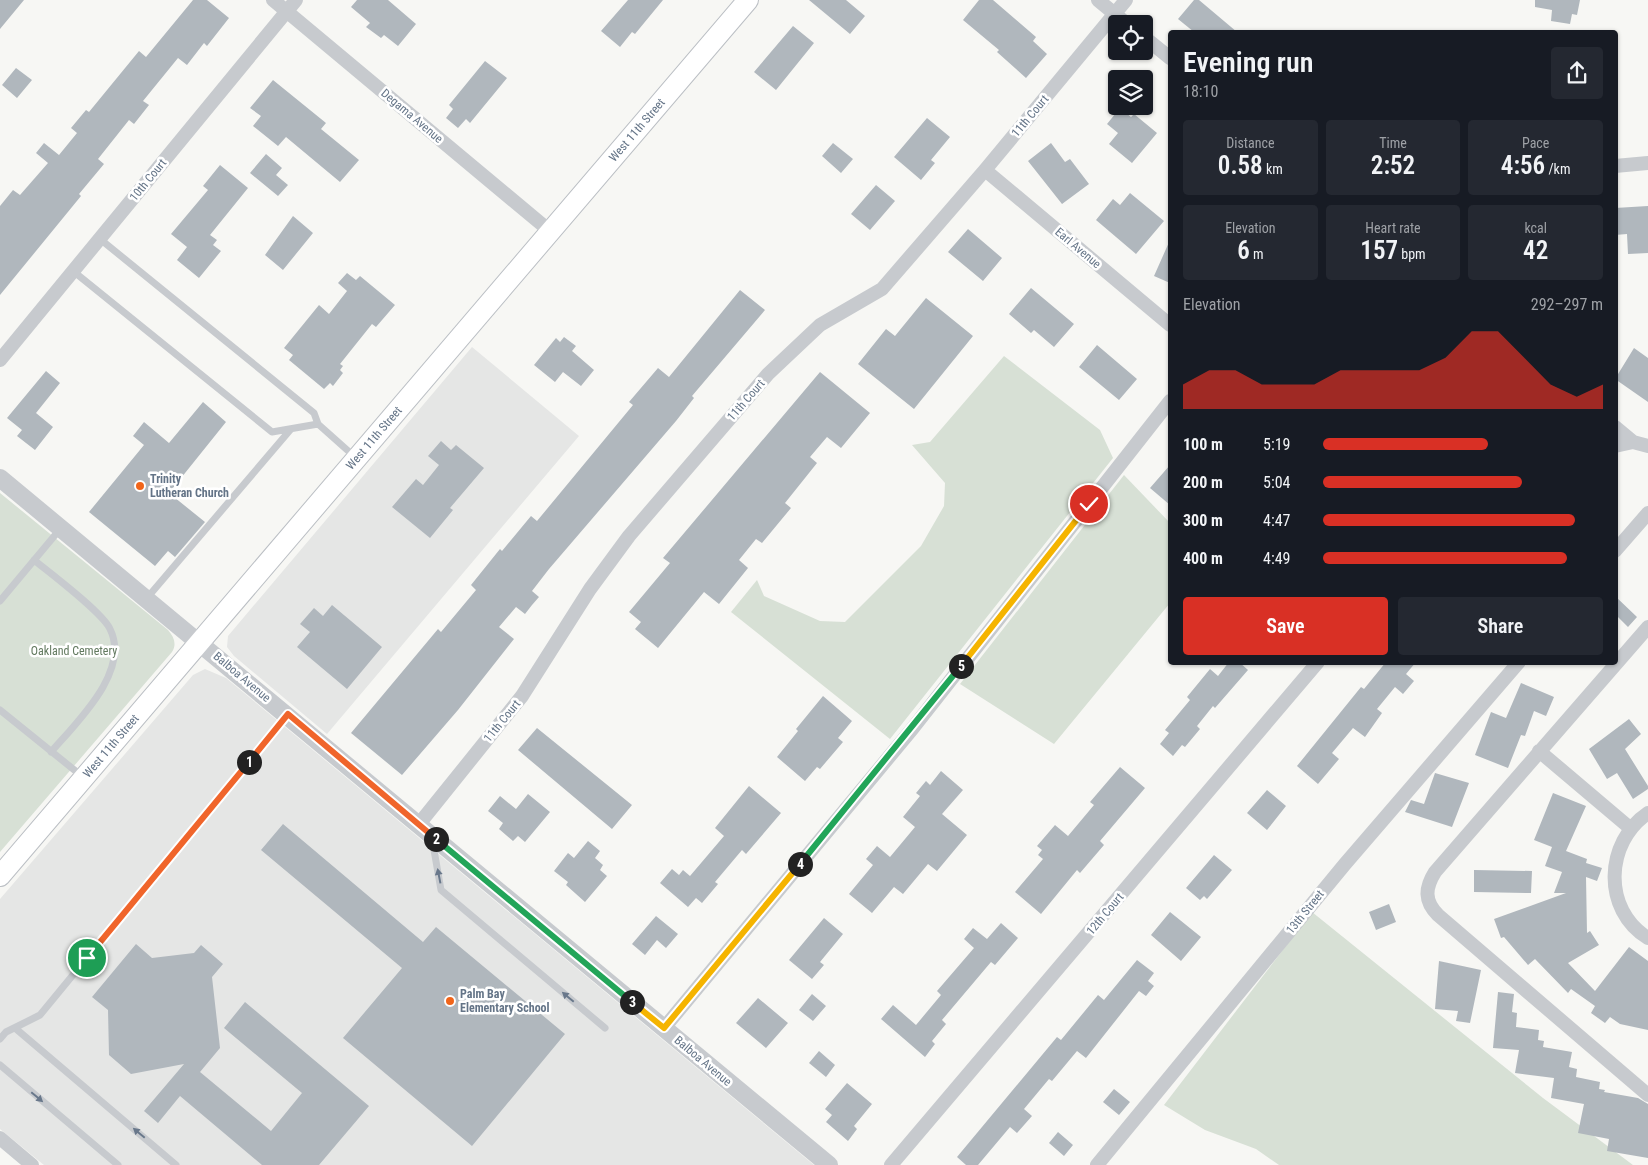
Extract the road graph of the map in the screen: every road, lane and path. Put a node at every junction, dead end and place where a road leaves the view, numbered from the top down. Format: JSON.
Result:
{"nodes":[{"id":1,"x":273,"y":0,"type":"edge"},
{"id":2,"x":296,"y":0,"type":"edge"},
{"id":3,"x":748,"y":0,"type":"edge"},
{"id":4,"x":1098,"y":0,"type":"edge"},
{"id":5,"x":1126,"y":0,"type":"edge"},
{"id":6,"x":286,"y":12,"type":"junction"},
{"id":7,"x":1115,"y":14,"type":"junction"},
{"id":8,"x":1153,"y":44,"type":"edge"},
{"id":9,"x":1168,"y":56,"type":"edge"},
{"id":10,"x":1648,"y":163,"type":"edge"},
{"id":11,"x":1618,"y":166,"type":"edge"},
{"id":12,"x":985,"y":170,"type":"junction"},
{"id":13,"x":551,"y":232,"type":"junction"},
{"id":14,"x":100,"y":239,"type":"junction"},
{"id":15,"x":73,"y":271,"type":"junction"},
{"id":16,"x":1168,"y":323,"type":"edge"},
{"id":17,"x":0,"y":360,"type":"edge"},
{"id":18,"x":1168,"y":404,"type":"edge"},
{"id":19,"x":318,"y":424,"type":"junction"},
{"id":20,"x":291,"y":429,"type":"junction"},
{"id":21,"x":1618,"y":430,"type":"edge"},
{"id":22,"x":1633,"y":442,"type":"junction"},
{"id":23,"x":1618,"y":445,"type":"edge"},
{"id":24,"x":1648,"y":446,"type":"edge"},
{"id":25,"x":358,"y":458,"type":"junction"},
{"id":26,"x":0,"y":478,"type":"edge"},
{"id":27,"x":1648,"y":513,"type":"edge"},
{"id":28,"x":61,"y":528,"type":"junction"},
{"id":29,"x":1618,"y":548,"type":"edge"},
{"id":30,"x":34,"y":560,"type":"junction"},
{"id":31,"x":147,"y":598,"type":"junction"},
{"id":32,"x":0,"y":601,"type":"edge"},
{"id":33,"x":1648,"y":627,"type":"edge"},
{"id":34,"x":200,"y":642,"type":"junction"},
{"id":35,"x":1618,"y":661,"type":"edge"},
{"id":36,"x":1315,"y":665,"type":"edge"},
{"id":37,"x":1516,"y":665,"type":"edge"},
{"id":38,"x":1615,"y":665,"type":"edge"},
{"id":39,"x":0,"y":710,"type":"edge"},
{"id":40,"x":288,"y":714,"type":"junction"},
{"id":41,"x":1539,"y":751,"type":"junction"},
{"id":42,"x":52,"y":752,"type":"junction"},
{"id":43,"x":84,"y":778,"type":"junction"},
{"id":44,"x":1648,"y":813,"type":"edge"},
{"id":45,"x":419,"y":824,"type":"junction"},
{"id":46,"x":1630,"y":828,"type":"junction"},
{"id":47,"x":440,"y":842,"type":"junction"},
{"id":48,"x":0,"y":876,"type":"edge"},
{"id":49,"x":1648,"y":938,"type":"edge"},
{"id":50,"x":15,"y":1028,"type":"junction"},
{"id":51,"x":605,"y":1028,"type":"dead end"},
{"id":52,"x":664,"y":1028,"type":"junction"},
{"id":53,"x":0,"y":1039,"type":"edge"},
{"id":54,"x":0,"y":1065,"type":"edge"},
{"id":55,"x":1648,"y":1095,"type":"edge"},
{"id":56,"x":0,"y":1138,"type":"edge"},
{"id":57,"x":32,"y":1165,"type":"edge"},
{"id":58,"x":118,"y":1165,"type":"edge"},
{"id":59,"x":176,"y":1165,"type":"edge"},
{"id":60,"x":829,"y":1165,"type":"edge"},
{"id":61,"x":891,"y":1165,"type":"edge"},
{"id":62,"x":1097,"y":1165,"type":"edge"}],
"edges":[{"from":1,"to":6,"type":"street","name":"Degama Avenue"},
{"from":2,"to":6,"type":"street","name":"10th Court"},
{"from":3,"to":13,"type":"main road","name":"West 11th Street"},
{"from":4,"to":7,"type":"street"},
{"from":5,"to":7,"type":"street","name":"11th Court"},
{"from":6,"to":13,"type":"street","name":"Degama Avenue"},
{"from":6,"to":14,"type":"street","name":"10th Court"},
{"from":7,"to":12,"type":"street","name":"11th Court"},
{"from":8,"to":9,"type":"street"},
{"from":10,"to":11,"type":"street"},
{"from":12,"to":16,"type":"street","name":"Earl Avenue"},
{"from":12,"to":45,"type":"street","name":"11th Court"},
{"from":13,"to":25,"type":"main road","name":"West 11th Street"},
{"from":14,"to":15,"type":"street","name":"10th Court"},
{"from":14,"to":19,"type":"lane"},
{"from":15,"to":17,"type":"street","name":"10th Court"},
{"from":15,"to":20,"type":"lane"},
{"from":18,"to":52,"type":"street"},
{"from":19,"to":20,"type":"lane"},
{"from":19,"to":25,"type":"lane"},
{"from":20,"to":31,"type":"lane"},
{"from":21,"to":22,"type":"street"},
{"from":22,"to":23,"type":"street"},
{"from":22,"to":24,"type":"street"},
{"from":25,"to":34,"type":"main road","name":"West 11th Street"},
{"from":26,"to":28,"type":"street","name":"Balboa Avenue"},
{"from":27,"to":29,"type":"street"},
{"from":28,"to":30,"type":"lane"},
{"from":28,"to":31,"type":"street","name":"Balboa Avenue"},
{"from":30,"to":32,"type":"lane"},
{"from":30,"to":42,"type":"lane"},
{"from":31,"to":34,"type":"street","name":"Balboa Avenue"},
{"from":33,"to":35,"type":"street"},
{"from":34,"to":40,"type":"street","name":"Balboa Avenue"},
{"from":34,"to":43,"type":"main road","name":"West 11th Street"},
{"from":36,"to":61,"type":"street","name":"12th Court"},
{"from":37,"to":62,"type":"street","name":"13th Street"},
{"from":38,"to":41,"type":"street"},
{"from":39,"to":42,"type":"lane"},
{"from":40,"to":45,"type":"street","name":"Balboa Avenue"},
{"from":40,"to":50,"type":"lane"},
{"from":41,"to":46,"type":"street"},
{"from":41,"to":55,"type":"street"},
{"from":42,"to":43,"type":"lane"},
{"from":43,"to":48,"type":"main road","name":"West 11th Street"},
{"from":44,"to":46,"type":"street"},
{"from":45,"to":47,"type":"street","name":"Balboa Avenue"},
{"from":46,"to":49,"type":"street"},
{"from":51,"to":47,"type":"lane","one_way":true},
{"from":47,"to":52,"type":"street","name":"Balboa Avenue"},
{"from":50,"to":53,"type":"lane"},
{"from":59,"to":50,"type":"lane","one_way":true},
{"from":52,"to":60,"type":"street","name":"Balboa Avenue"},
{"from":54,"to":58,"type":"lane","one_way":true},
{"from":56,"to":57,"type":"street"}]}
